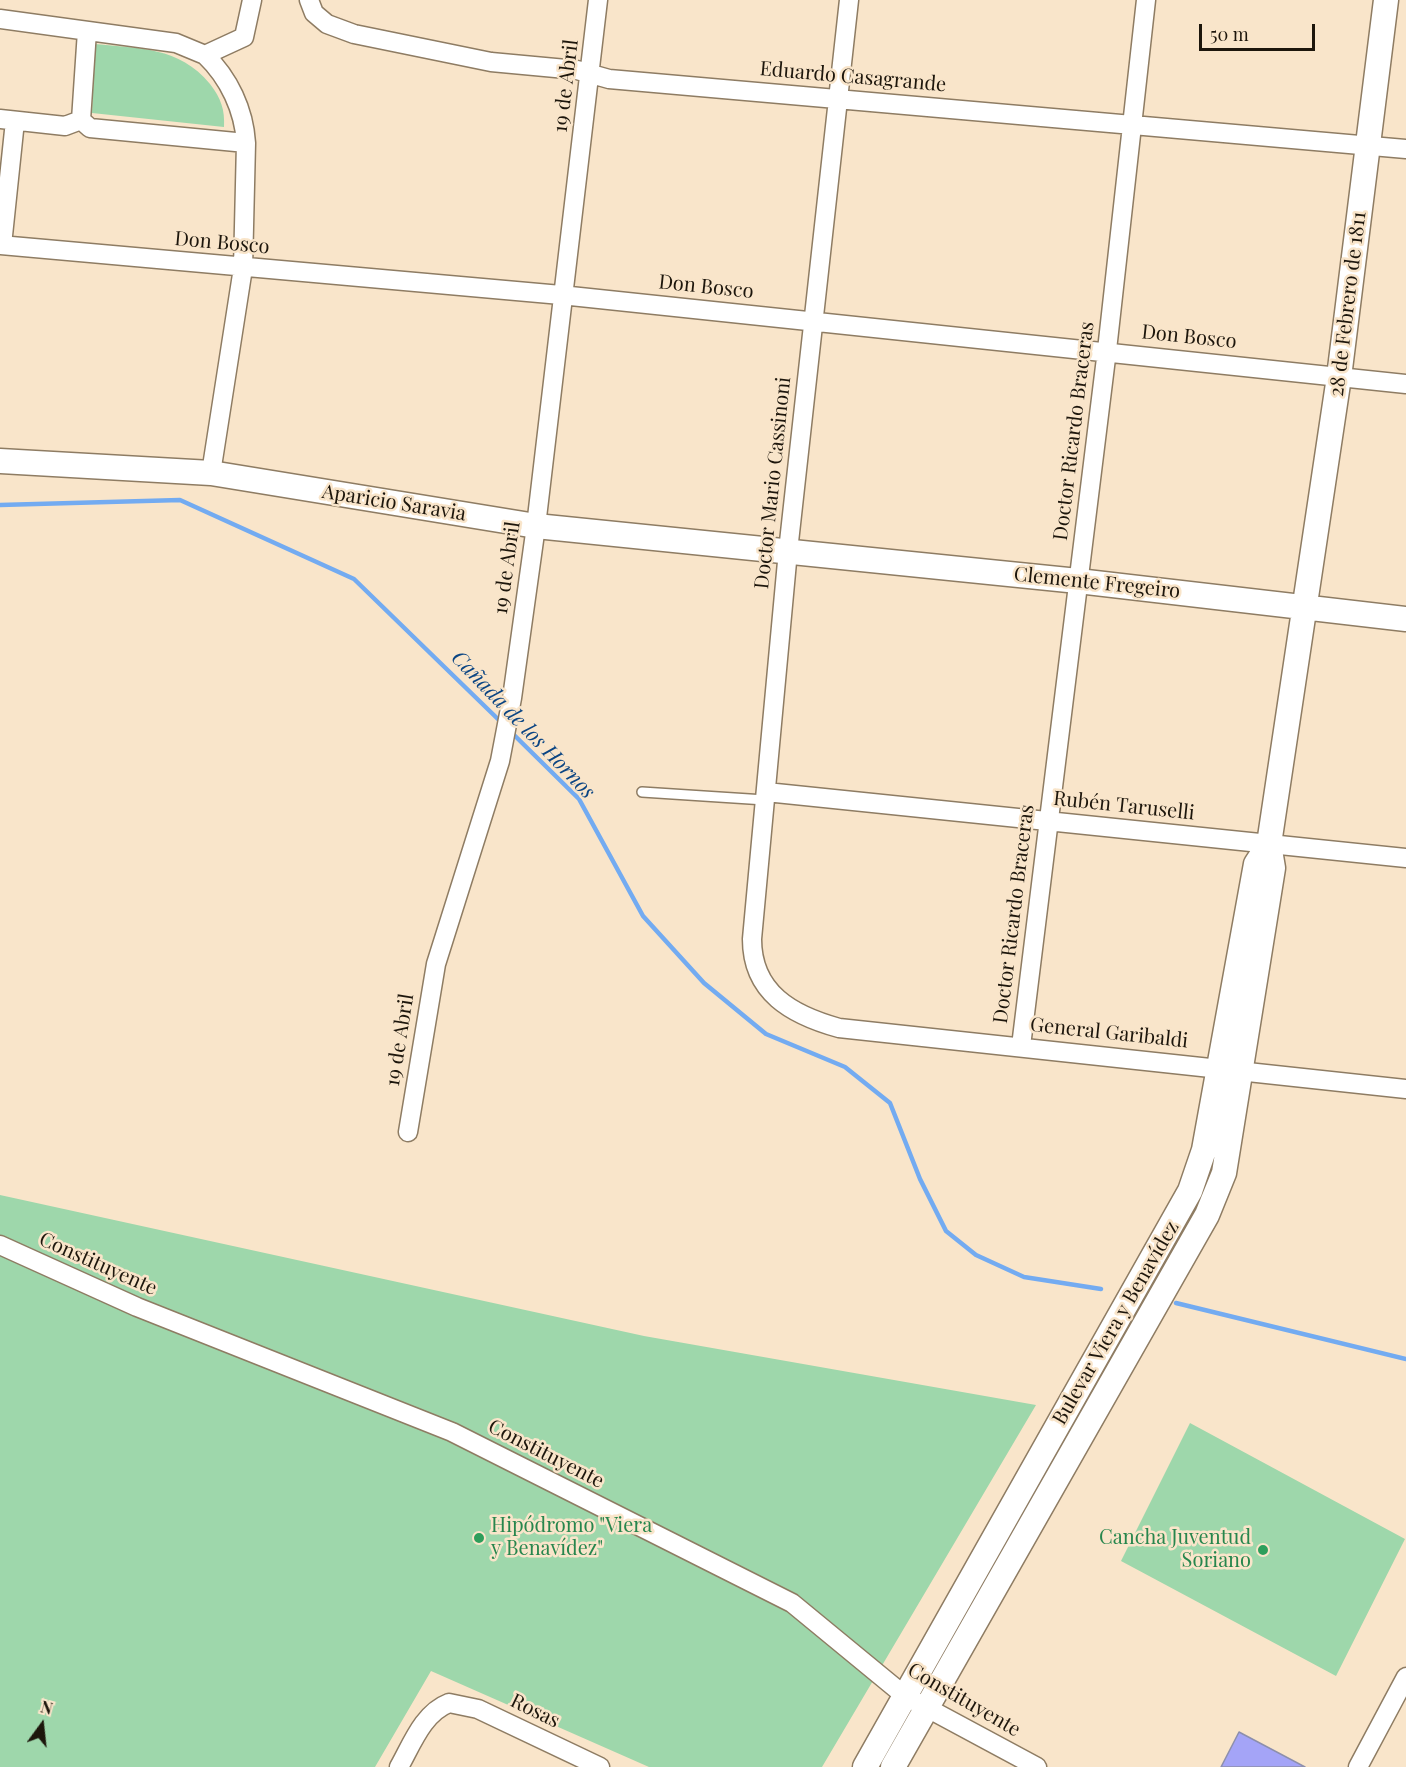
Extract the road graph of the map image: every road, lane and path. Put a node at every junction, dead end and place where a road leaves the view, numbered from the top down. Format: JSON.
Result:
{"nodes":[{"id":1,"x":252,"y":0,"type":"edge"},
{"id":2,"x":598,"y":0,"type":"edge"},
{"id":3,"x":849,"y":0,"type":"edge"},
{"id":4,"x":1146,"y":0,"type":"edge"},
{"id":5,"x":1386,"y":0,"type":"edge"},
{"id":6,"x":310,"y":3,"type":"edge"},
{"id":7,"x":0,"y":19,"type":"edge"},
{"id":8,"x":87,"y":31,"type":"junction"},
{"id":9,"x":205,"y":55,"type":"junction"},
{"id":10,"x":591,"y":74,"type":"junction"},
{"id":11,"x":838,"y":98,"type":"junction"},
{"id":12,"x":7,"y":120,"type":"edge"},
{"id":13,"x":81,"y":120,"type":"junction"},
{"id":14,"x":1133,"y":124,"type":"junction"},
{"id":15,"x":246,"y":143,"type":"junction"},
{"id":16,"x":1369,"y":145,"type":"junction"},
{"id":17,"x":1406,"y":148,"type":"edge"},
{"id":18,"x":1,"y":245,"type":"edge"},
{"id":19,"x":243,"y":268,"type":"junction"},
{"id":20,"x":561,"y":295,"type":"junction"},
{"id":21,"x":814,"y":320,"type":"junction"},
{"id":22,"x":1107,"y":350,"type":"junction"},
{"id":23,"x":1340,"y":377,"type":"junction"},
{"id":24,"x":1406,"y":384,"type":"edge"},
{"id":25,"x":0,"y":461,"type":"edge"},
{"id":26,"x":211,"y":473,"type":"junction"},
{"id":27,"x":536,"y":526,"type":"junction"},
{"id":28,"x":788,"y":551,"type":"junction"},
{"id":29,"x":1078,"y":581,"type":"junction"},
{"id":30,"x":1304,"y":607,"type":"junction"},
{"id":31,"x":1406,"y":619,"type":"edge"},
{"id":32,"x":642,"y":792,"type":"dead end"},
{"id":33,"x":766,"y":796,"type":"junction"},
{"id":34,"x":1048,"y":820,"type":"junction"},
{"id":35,"x":1269,"y":844,"type":"junction"},
{"id":36,"x":1406,"y":858,"type":"edge"},
{"id":37,"x":756,"y":971,"type":"joint"},
{"id":38,"x":1021,"y":1046,"type":"junction"},
{"id":39,"x":1231,"y":1069,"type":"junction"},
{"id":40,"x":1406,"y":1089,"type":"edge"},
{"id":41,"x":408,"y":1132,"type":"dead end"},
{"id":42,"x":0,"y":1245,"type":"edge"},
{"id":43,"x":1406,"y":1677,"type":"edge"},
{"id":44,"x":905,"y":1696,"type":"junction"},
{"id":45,"x":927,"y":1707,"type":"junction"},
{"id":46,"x":399,"y":1767,"type":"edge"},
{"id":47,"x":600,"y":1767,"type":"edge"},
{"id":48,"x":865,"y":1767,"type":"edge"},
{"id":49,"x":893,"y":1767,"type":"edge"},
{"id":50,"x":1037,"y":1767,"type":"edge"},
{"id":51,"x":1358,"y":1767,"type":"edge"}],
"edges":[{"from":1,"to":9,"type":"street"},
{"from":2,"to":10,"type":"street","name":"19 de Abril"},
{"from":3,"to":11,"type":"street","name":"Doctor Mario Cassinoni"},
{"from":4,"to":14,"type":"street","name":"Doctor Ricardo Braceras"},
{"from":5,"to":16,"type":"street","name":"28 de Febrero de 1811"},
{"from":6,"to":10,"type":"street","name":"Eduardo Casagrande"},
{"from":7,"to":8,"type":"street"},
{"from":8,"to":9,"type":"street"},
{"from":8,"to":13,"type":"street"},
{"from":9,"to":15,"type":"street"},
{"from":10,"to":11,"type":"street","name":"Eduardo Casagrande"},
{"from":10,"to":20,"type":"street","name":"19 de Abril"},
{"from":11,"to":14,"type":"street","name":"Eduardo Casagrande"},
{"from":11,"to":21,"type":"street","name":"Doctor Mario Cassinoni"},
{"from":12,"to":13,"type":"street"},
{"from":12,"to":18,"type":"street"},
{"from":13,"to":15,"type":"street"},
{"from":14,"to":16,"type":"street","name":"Eduardo Casagrande"},
{"from":14,"to":22,"type":"street","name":"Doctor Ricardo Braceras"},
{"from":15,"to":19,"type":"street"},
{"from":16,"to":17,"type":"street","name":"Eduardo Casagrande"},
{"from":16,"to":23,"type":"street","name":"28 de Febrero de 1811"},
{"from":18,"to":19,"type":"street","name":"Don Bosco"},
{"from":19,"to":20,"type":"street","name":"Don Bosco"},
{"from":19,"to":26,"type":"street"},
{"from":20,"to":21,"type":"street","name":"Don Bosco"},
{"from":20,"to":27,"type":"street","name":"19 de Abril"},
{"from":21,"to":22,"type":"street","name":"Don Bosco"},
{"from":21,"to":28,"type":"street","name":"Doctor Mario Cassinoni"},
{"from":22,"to":23,"type":"street","name":"Don Bosco"},
{"from":22,"to":29,"type":"street","name":"Doctor Ricardo Braceras"},
{"from":23,"to":24,"type":"street","name":"Don Bosco"},
{"from":23,"to":30,"type":"street","name":"28 de Febrero de 1811"},
{"from":25,"to":26,"type":"street","name":"Aparicio Saravia"},
{"from":26,"to":27,"type":"street","name":"Aparicio Saravia"},
{"from":27,"to":28,"type":"street","name":"Aparicio Saravia"},
{"from":27,"to":41,"type":"street","name":"19 de Abril"},
{"from":28,"to":29,"type":"street","name":"Clemente Fregeiro"},
{"from":28,"to":33,"type":"street","name":"Doctor Mario Cassinoni"},
{"from":29,"to":30,"type":"street","name":"Clemente Fregeiro"},
{"from":29,"to":34,"type":"street","name":"Doctor Ricardo Braceras"},
{"from":30,"to":31,"type":"street","name":"Clemente Fregeiro"},
{"from":30,"to":35,"type":"street","name":"Bulevar Viera y Benavídez"},
{"from":32,"to":33,"type":"lane"},
{"from":33,"to":34,"type":"street","name":"Rubén Taruselli"},
{"from":33,"to":37,"type":"street","name":"Doctor Mario Cassinoni"},
{"from":34,"to":35,"type":"street","name":"Rubén Taruselli"},
{"from":34,"to":38,"type":"street","name":"Doctor Ricardo Braceras"},
{"from":35,"to":36,"type":"street","name":"Rubén Taruselli"},
{"from":35,"to":39,"type":"street","name":"Bulevar Viera y Benavídez"},
{"from":37,"to":38,"type":"street","name":"General Garibaldi"},
{"from":38,"to":39,"type":"street","name":"General Garibaldi"},
{"from":39,"to":40,"type":"street","name":"General Garibaldi"},
{"from":39,"to":44,"type":"street","name":"Bulevar Viera y Benavídez"},
{"from":39,"to":45,"type":"street","name":"Bulevar Viera y Benavídez"},
{"from":42,"to":44,"type":"street","name":"Constituyente"},
{"from":43,"to":51,"type":"street"},
{"from":44,"to":45,"type":"street","name":"Constituyente"},
{"from":44,"to":48,"type":"street","name":"Bulevar Viera y Benavídez"},
{"from":45,"to":49,"type":"street","name":"Bulevar Viera y Benavídez"},
{"from":45,"to":50,"type":"street","name":"Constituyente"},
{"from":46,"to":47,"type":"street","name":"Rosas"}]}
